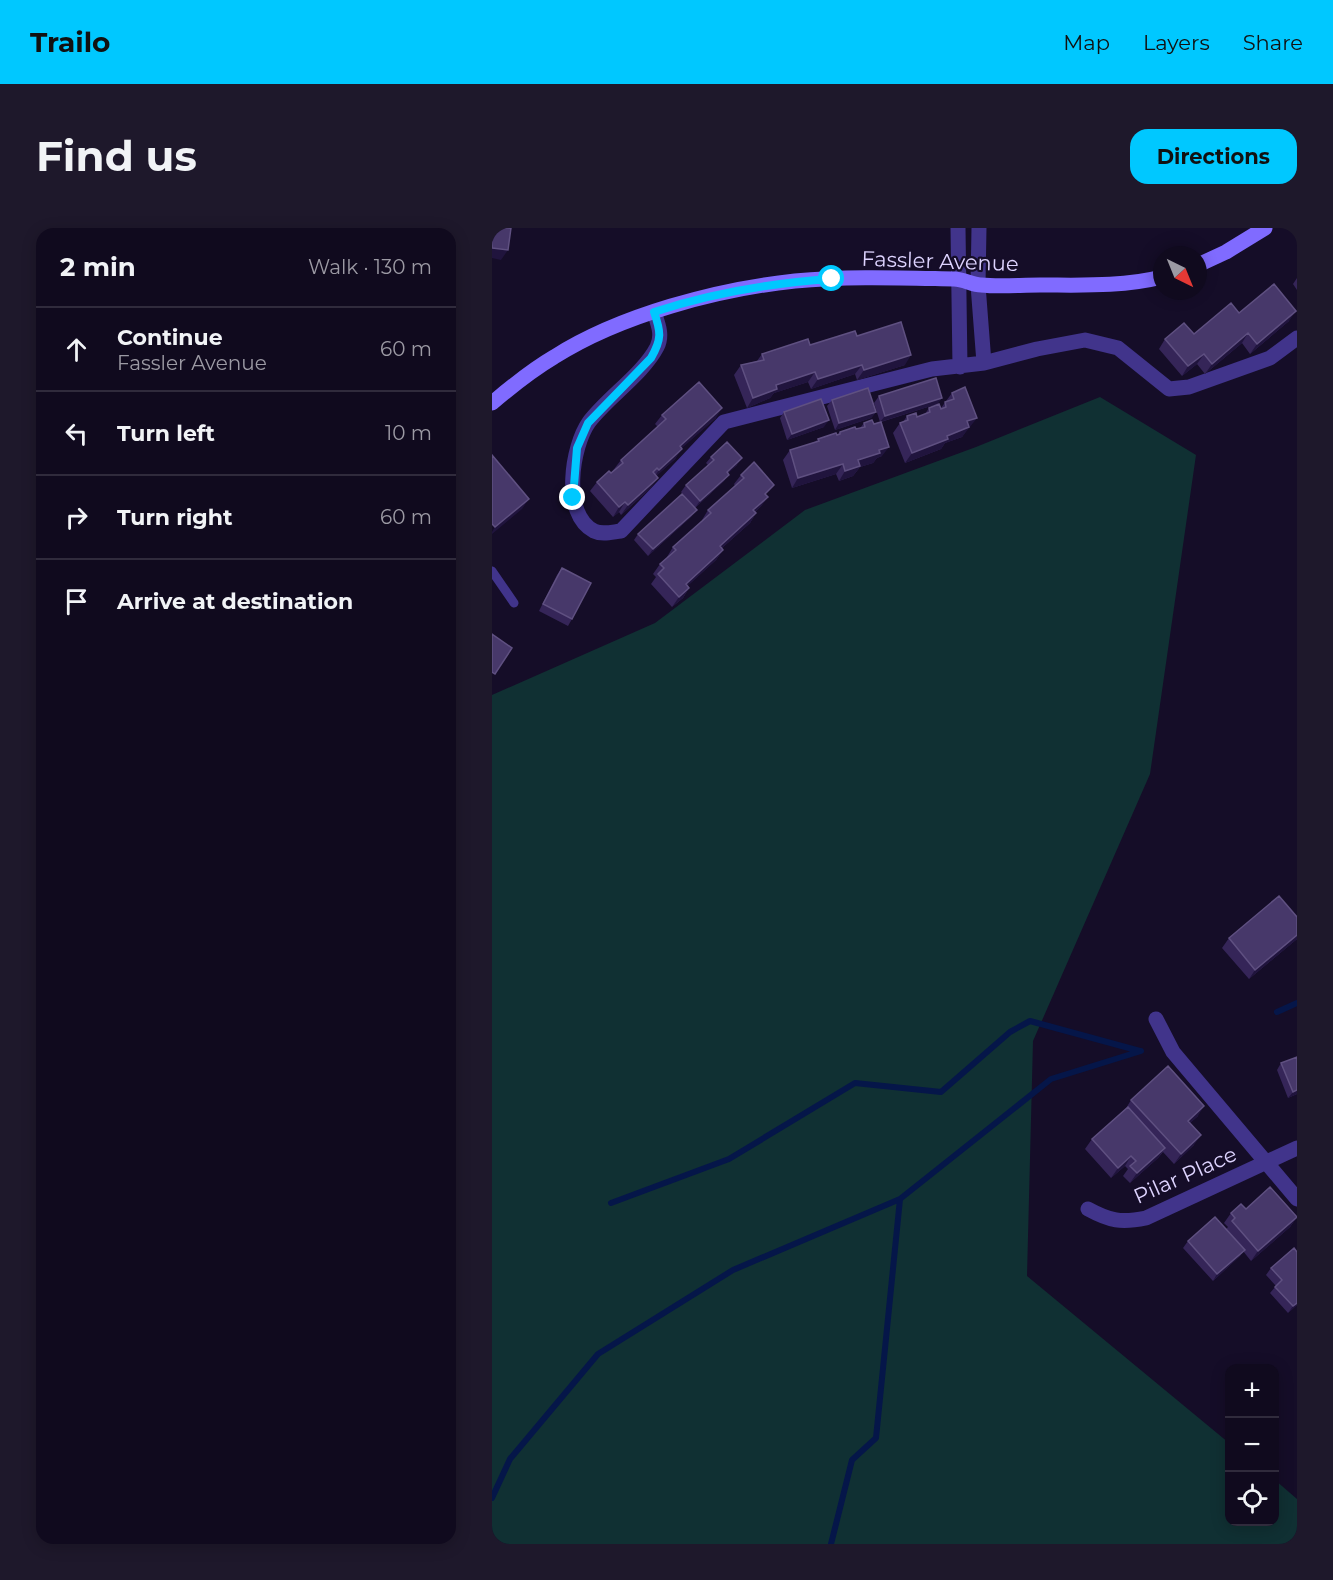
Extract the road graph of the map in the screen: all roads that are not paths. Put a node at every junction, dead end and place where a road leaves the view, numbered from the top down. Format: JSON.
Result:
{"nodes":[{"id":1,"x":958,"y":228,"type":"edge"},
{"id":2,"x":979,"y":228,"type":"edge"},
{"id":3,"x":1265,"y":228,"type":"edge"},
{"id":4,"x":1207,"y":261,"type":"edge"},
{"id":5,"x":1153,"y":278,"type":"edge"},
{"id":6,"x":958,"y":279,"type":"junction"},
{"id":7,"x":978,"y":285,"type":"junction"},
{"id":8,"x":654,"y":312,"type":"junction"},
{"id":9,"x":1297,"y":338,"type":"edge"},
{"id":10,"x":984,"y":363,"type":"junction"},
{"id":11,"x":960,"y":367,"type":"junction"},
{"id":12,"x":492,"y":403,"type":"edge"},
{"id":13,"x":492,"y":571,"type":"edge"},
{"id":14,"x":514,"y":603,"type":"dead end"},
{"id":15,"x":1156,"y":1019,"type":"dead end"},
{"id":16,"x":1297,"y":1148,"type":"edge"},
{"id":17,"x":1265,"y":1162,"type":"junction"},
{"id":18,"x":1297,"y":1199,"type":"edge"},
{"id":19,"x":1088,"y":1209,"type":"dead end"}],
"edges":[{"from":1,"to":6,"type":"street"},
{"from":2,"to":7,"type":"street"},
{"from":3,"to":4,"type":"street"},
{"from":5,"to":7,"type":"street","name":"Fassler Avenue"},
{"from":6,"to":7,"type":"street","name":"Fassler Avenue"},
{"from":6,"to":8,"type":"street","name":"Fassler Avenue"},
{"from":6,"to":11,"type":"street"},
{"from":7,"to":10,"type":"street"},
{"from":8,"to":11,"type":"street"},
{"from":8,"to":12,"type":"street","name":"Fassler Avenue"},
{"from":9,"to":10,"type":"street"},
{"from":10,"to":11,"type":"street"},
{"from":13,"to":14,"type":"lane"},
{"from":15,"to":17,"type":"street"},
{"from":16,"to":17,"type":"street","name":"Pilar Place"},
{"from":17,"to":18,"type":"street"},
{"from":17,"to":19,"type":"street","name":"Pilar Place"}]}
